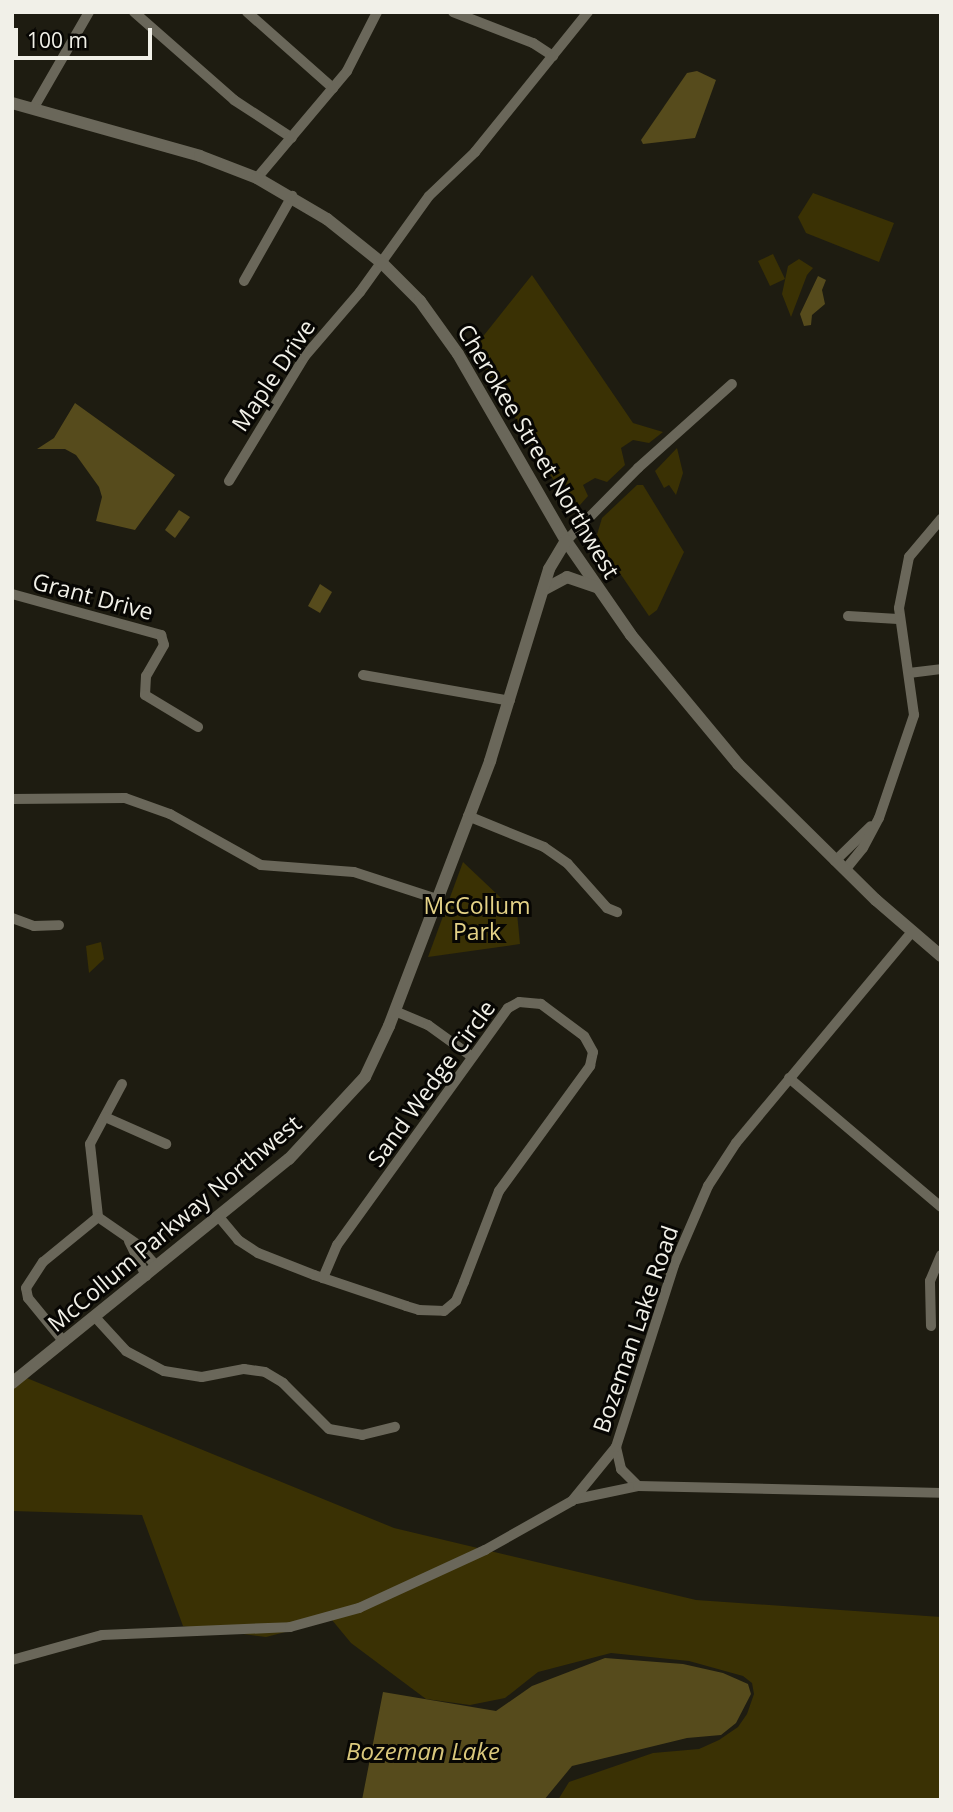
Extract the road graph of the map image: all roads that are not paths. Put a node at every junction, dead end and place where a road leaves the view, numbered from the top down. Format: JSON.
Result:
{"nodes":[{"id":1,"x":89,"y":12,"type":"edge"},
{"id":2,"x":134,"y":12,"type":"edge"},
{"id":3,"x":247,"y":12,"type":"edge"},
{"id":4,"x":377,"y":12,"type":"edge"},
{"id":5,"x":453,"y":12,"type":"edge"},
{"id":6,"x":588,"y":12,"type":"edge"},
{"id":7,"x":553,"y":56,"type":"junction"},
{"id":8,"x":333,"y":88,"type":"junction"},
{"id":9,"x":12,"y":103,"type":"edge"},
{"id":10,"x":33,"y":109,"type":"junction"},
{"id":11,"x":292,"y":138,"type":"junction"},
{"id":12,"x":257,"y":178,"type":"junction"},
{"id":13,"x":292,"y":196,"type":"junction"},
{"id":14,"x":382,"y":263,"type":"junction"},
{"id":15,"x":244,"y":281,"type":"dead end"},
{"id":16,"x":732,"y":384,"type":"dead end"},
{"id":17,"x":229,"y":481,"type":"dead end"},
{"id":18,"x":941,"y":519,"type":"edge"},
{"id":19,"x":566,"y":541,"type":"junction"},
{"id":20,"x":596,"y":587,"type":"junction"},
{"id":21,"x":542,"y":590,"type":"junction"},
{"id":22,"x":12,"y":594,"type":"edge"},
{"id":23,"x":848,"y":615,"type":"dead end"},
{"id":24,"x":898,"y":619,"type":"junction"},
{"id":25,"x":941,"y":669,"type":"edge"},
{"id":26,"x":909,"y":673,"type":"junction"},
{"id":27,"x":363,"y":675,"type":"dead end"},
{"id":28,"x":510,"y":701,"type":"junction"},
{"id":29,"x":198,"y":727,"type":"dead end"},
{"id":30,"x":12,"y":800,"type":"edge"},
{"id":31,"x":468,"y":816,"type":"junction"},
{"id":32,"x":840,"y":865,"type":"junction"},
{"id":33,"x":434,"y":898,"type":"junction"},
{"id":34,"x":617,"y":912,"type":"dead end"},
{"id":35,"x":12,"y":918,"type":"edge"},
{"id":36,"x":59,"y":925,"type":"dead end"},
{"id":37,"x":912,"y":932,"type":"junction"},
{"id":38,"x":941,"y":956,"type":"edge"},
{"id":39,"x":395,"y":1011,"type":"junction"},
{"id":40,"x":471,"y":1056,"type":"junction"},
{"id":41,"x":789,"y":1078,"type":"junction"},
{"id":42,"x":122,"y":1084,"type":"dead end"},
{"id":43,"x":105,"y":1117,"type":"junction"},
{"id":44,"x":166,"y":1144,"type":"dead end"},
{"id":45,"x":941,"y":1207,"type":"edge"},
{"id":46,"x":98,"y":1217,"type":"junction"},
{"id":47,"x":219,"y":1217,"type":"junction"},
{"id":48,"x":129,"y":1241,"type":"junction"},
{"id":49,"x":941,"y":1255,"type":"edge"},
{"id":50,"x":157,"y":1267,"type":"junction"},
{"id":51,"x":146,"y":1276,"type":"junction"},
{"id":52,"x":323,"y":1278,"type":"junction"},
{"id":53,"x":95,"y":1317,"type":"junction"},
{"id":54,"x":931,"y":1326,"type":"dead end"},
{"id":55,"x":64,"y":1342,"type":"junction"},
{"id":56,"x":12,"y":1383,"type":"edge"},
{"id":57,"x":395,"y":1427,"type":"dead end"},
{"id":58,"x":616,"y":1447,"type":"junction"},
{"id":59,"x":638,"y":1486,"type":"junction"},
{"id":60,"x":941,"y":1493,"type":"edge"},
{"id":61,"x":572,"y":1501,"type":"junction"},
{"id":62,"x":12,"y":1660,"type":"edge"}],
"edges":[{"from":1,"to":10,"type":"street"},
{"from":2,"to":11,"type":"street"},
{"from":3,"to":8,"type":"street"},
{"from":4,"to":8,"type":"street"},
{"from":5,"to":7,"type":"street"},
{"from":6,"to":7,"type":"street","name":"Maple Drive"},
{"from":7,"to":14,"type":"street","name":"Maple Drive"},
{"from":8,"to":11,"type":"street"},
{"from":9,"to":10,"type":"main road","name":"Cherokee Street Northwest"},
{"from":10,"to":12,"type":"main road","name":"Cherokee Street Northwest"},
{"from":11,"to":12,"type":"street"},
{"from":12,"to":13,"type":"main road","name":"Cherokee Street Northwest"},
{"from":13,"to":14,"type":"main road","name":"Cherokee Street Northwest"},
{"from":13,"to":15,"type":"street"},
{"from":14,"to":17,"type":"street","name":"Maple Drive"},
{"from":14,"to":19,"type":"main road","name":"Cherokee Street Northwest"},
{"from":16,"to":19,"type":"street"},
{"from":18,"to":24,"type":"street"},
{"from":19,"to":20,"type":"main road","name":"Cherokee Street Northwest"},
{"from":19,"to":21,"type":"main road","name":"McCollum Parkway Northwest"},
{"from":20,"to":21,"type":"main road"},
{"from":20,"to":32,"type":"main road","name":"Cherokee Street Northwest"},
{"from":21,"to":28,"type":"main road","name":"McCollum Parkway Northwest"},
{"from":22,"to":29,"type":"street","name":"Grant Drive"},
{"from":23,"to":24,"type":"street"},
{"from":24,"to":26,"type":"street"},
{"from":25,"to":26,"type":"street"},
{"from":26,"to":32,"type":"street"},
{"from":27,"to":28,"type":"street"},
{"from":28,"to":31,"type":"main road","name":"McCollum Parkway Northwest"},
{"from":30,"to":33,"type":"street"},
{"from":31,"to":33,"type":"main road","name":"McCollum Parkway Northwest"},
{"from":31,"to":34,"type":"street"},
{"from":32,"to":37,"type":"main road","name":"Cherokee Street Northwest"},
{"from":33,"to":39,"type":"main road","name":"McCollum Parkway Northwest"},
{"from":35,"to":36,"type":"street"},
{"from":37,"to":38,"type":"main road","name":"Cherokee Street Northwest"},
{"from":37,"to":41,"type":"street","name":"Bozeman Lake Road"},
{"from":39,"to":40,"type":"street"},
{"from":39,"to":47,"type":"main road","name":"McCollum Parkway Northwest"},
{"from":40,"to":52,"type":"street","name":"Sand Wedge Circle"},
{"from":40,"to":52,"type":"street","name":"Sand Wedge Circle"},
{"from":41,"to":45,"type":"street"},
{"from":41,"to":58,"type":"street","name":"Bozeman Lake Road"},
{"from":42,"to":43,"type":"street"},
{"from":43,"to":44,"type":"street"},
{"from":43,"to":46,"type":"street"},
{"from":46,"to":48,"type":"street"},
{"from":46,"to":55,"type":"street"},
{"from":47,"to":50,"type":"main road","name":"McCollum Parkway Northwest"},
{"from":47,"to":52,"type":"street","name":"Sand Wedge Circle"},
{"from":48,"to":50,"type":"street"},
{"from":48,"to":51,"type":"street"},
{"from":49,"to":54,"type":"street"},
{"from":50,"to":51,"type":"main road","name":"McCollum Parkway Northwest"},
{"from":51,"to":53,"type":"main road","name":"McCollum Parkway Northwest"},
{"from":53,"to":55,"type":"main road","name":"McCollum Parkway Northwest"},
{"from":53,"to":57,"type":"street"},
{"from":55,"to":56,"type":"main road","name":"McCollum Parkway Northwest"},
{"from":58,"to":59,"type":"street"},
{"from":58,"to":61,"type":"street","name":"Bozeman Lake Road"},
{"from":59,"to":60,"type":"street"},
{"from":59,"to":61,"type":"street"},
{"from":61,"to":62,"type":"street","name":"Bozeman Lake Road"}]}
